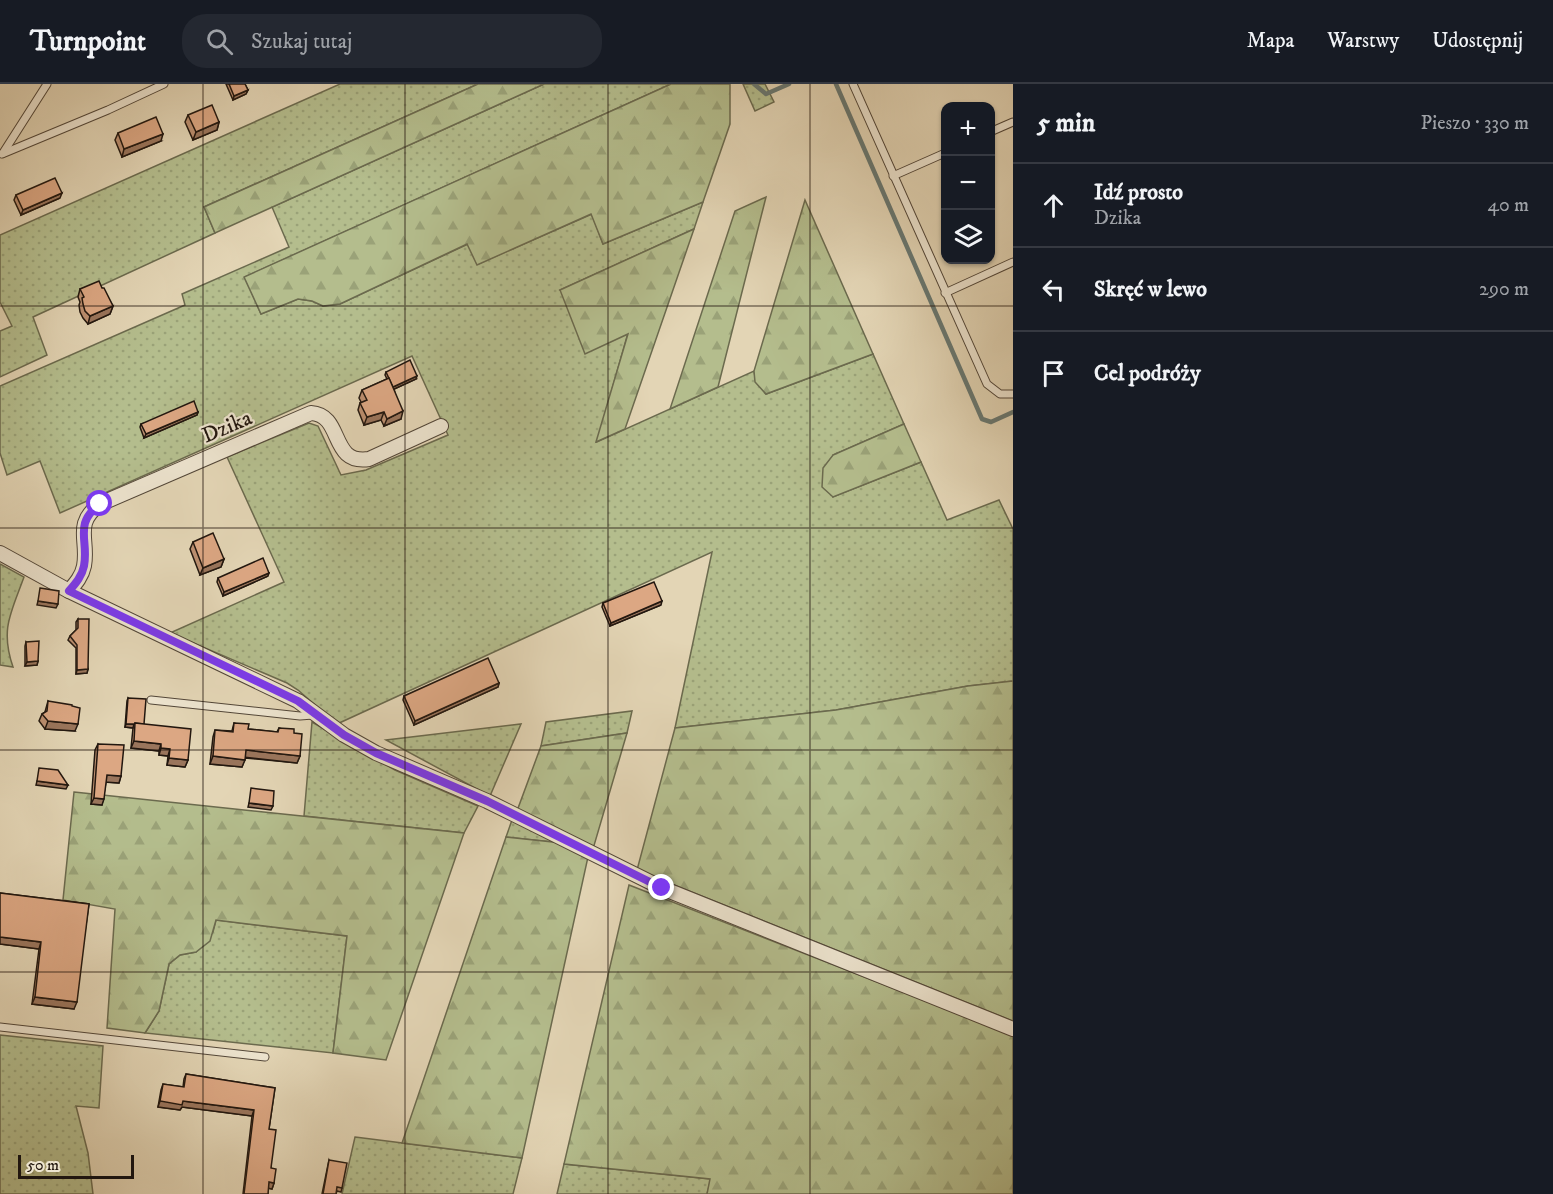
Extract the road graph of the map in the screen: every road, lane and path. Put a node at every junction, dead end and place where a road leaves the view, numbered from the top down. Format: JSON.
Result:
{"nodes":[{"id":1,"x":47,"y":84,"type":"edge"},
{"id":2,"x":164,"y":84,"type":"edge"},
{"id":3,"x":853,"y":84,"type":"edge"},
{"id":4,"x":1013,"y":122,"type":"edge"},
{"id":5,"x":995,"y":130,"type":"edge"},
{"id":6,"x":1,"y":155,"type":"edge"},
{"id":7,"x":941,"y":155,"type":"edge"},
{"id":8,"x":893,"y":176,"type":"junction"},
{"id":9,"x":1013,"y":262,"type":"edge"},
{"id":10,"x":945,"y":293,"type":"junction"},
{"id":11,"x":1013,"y":394,"type":"edge"},
{"id":12,"x":441,"y":426,"type":"dead end"},
{"id":13,"x":0,"y":553,"type":"edge"},
{"id":14,"x":69,"y":591,"type":"junction"},
{"id":15,"x":151,"y":700,"type":"dead end"},
{"id":16,"x":318,"y":715,"type":"junction"},
{"id":17,"x":0,"y":1027,"type":"edge"},
{"id":18,"x":1013,"y":1029,"type":"edge"},
{"id":19,"x":265,"y":1057,"type":"dead end"}],
"edges":[{"from":1,"to":6,"type":"lane"},
{"from":2,"to":6,"type":"lane"},
{"from":3,"to":8,"type":"lane"},
{"from":4,"to":5,"type":"lane"},
{"from":7,"to":8,"type":"lane"},
{"from":8,"to":10,"type":"lane"},
{"from":9,"to":10,"type":"lane"},
{"from":10,"to":11,"type":"lane"},
{"from":12,"to":14,"type":"street","name":"Dzika"},
{"from":13,"to":14,"type":"street"},
{"from":14,"to":16,"type":"street"},
{"from":15,"to":16,"type":"lane"},
{"from":16,"to":18,"type":"street"},
{"from":17,"to":19,"type":"lane"}]}
